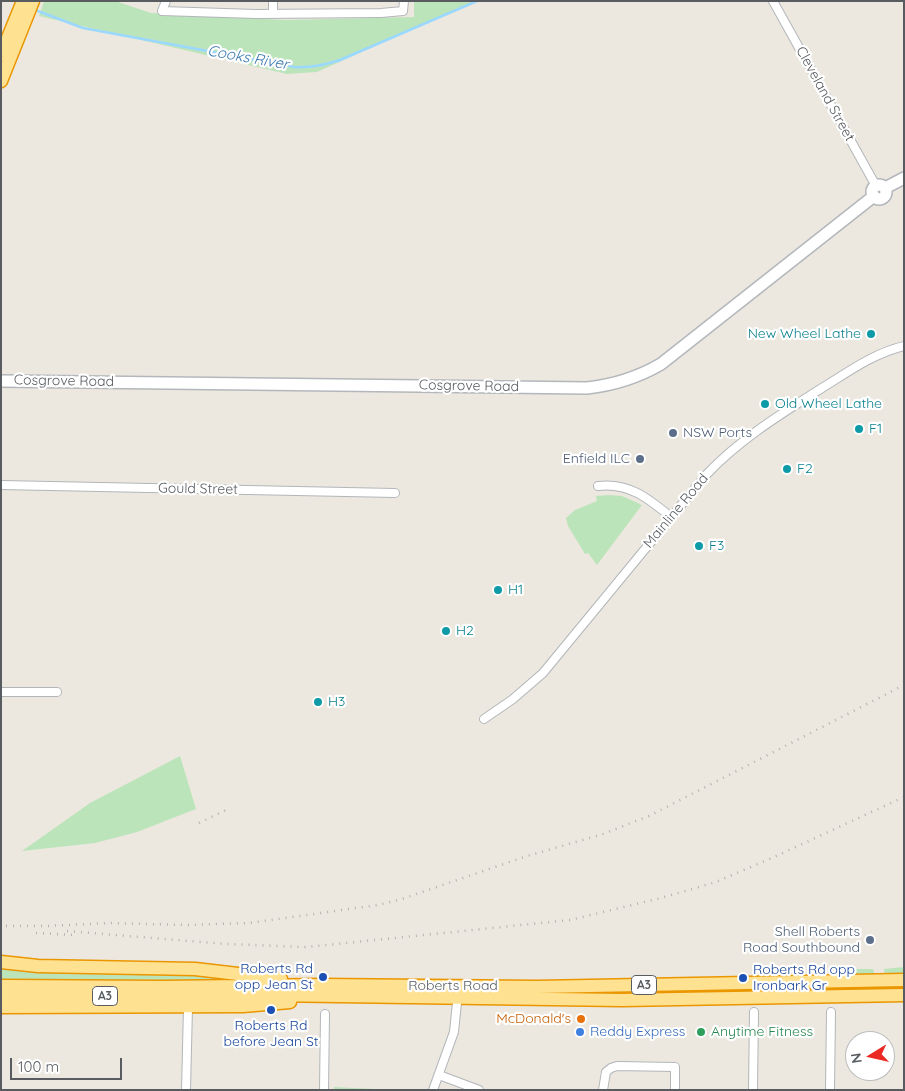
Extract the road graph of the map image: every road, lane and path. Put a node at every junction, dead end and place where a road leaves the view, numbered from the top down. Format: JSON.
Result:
{"nodes":[{"id":1,"x":23,"y":1,"type":"edge"},
{"id":2,"x":33,"y":1,"type":"edge"},
{"id":3,"x":166,"y":1,"type":"edge"},
{"id":4,"x":273,"y":1,"type":"edge"},
{"id":5,"x":404,"y":1,"type":"edge"},
{"id":6,"x":773,"y":1,"type":"edge"},
{"id":7,"x":273,"y":14,"type":"junction"},
{"id":8,"x":19,"y":23,"type":"junction"},
{"id":9,"x":1,"y":55,"type":"edge"},
{"id":10,"x":1,"y":82,"type":"edge"},
{"id":11,"x":904,"y":178,"type":"edge"},
{"id":12,"x":878,"y":190,"type":"junction"},
{"id":13,"x":904,"y":346,"type":"edge"},
{"id":14,"x":1,"y":381,"type":"edge"},
{"id":15,"x":1,"y":485,"type":"edge"},
{"id":16,"x":598,"y":486,"type":"dead end"},
{"id":17,"x":395,"y":492,"type":"dead end"},
{"id":18,"x":671,"y":517,"type":"junction"},
{"id":19,"x":1,"y":692,"type":"edge"},
{"id":20,"x":57,"y":692,"type":"dead end"},
{"id":21,"x":484,"y":719,"type":"dead end"},
{"id":22,"x":1,"y":962,"type":"edge"},
{"id":23,"x":904,"y":980,"type":"edge"},
{"id":24,"x":320,"y":985,"type":"junction"},
{"id":25,"x":1,"y":986,"type":"edge"},
{"id":26,"x":209,"y":991,"type":"junction"},
{"id":27,"x":458,"y":992,"type":"junction"},
{"id":28,"x":904,"y":995,"type":"edge"},
{"id":29,"x":1,"y":996,"type":"edge"},
{"id":30,"x":329,"y":996,"type":"junction"},
{"id":31,"x":1,"y":1007,"type":"edge"},
{"id":32,"x":188,"y":1007,"type":"junction"},
{"id":33,"x":754,"y":1012,"type":"dead end"},
{"id":34,"x":831,"y":1012,"type":"dead end"},
{"id":35,"x":325,"y":1014,"type":"dead end"},
{"id":36,"x":439,"y":1074,"type":"junction"},
{"id":37,"x":186,"y":1090,"type":"edge"},
{"id":38,"x":324,"y":1090,"type":"edge"},
{"id":39,"x":433,"y":1090,"type":"edge"},
{"id":40,"x":479,"y":1090,"type":"edge"},
{"id":41,"x":603,"y":1090,"type":"edge"},
{"id":42,"x":675,"y":1090,"type":"edge"},
{"id":43,"x":753,"y":1090,"type":"edge"},
{"id":44,"x":830,"y":1090,"type":"edge"}],
"edges":[{"from":1,"to":8,"type":"highway"},
{"from":2,"to":8,"type":"highway"},
{"from":3,"to":7,"type":"street"},
{"from":4,"to":7,"type":"street"},
{"from":5,"to":7,"type":"street"},
{"from":6,"to":12,"type":"street","name":"Cleveland Street"},
{"from":8,"to":9,"type":"highway"},
{"from":8,"to":10,"type":"highway"},
{"from":11,"to":12,"type":"main road","name":"Cosgrove Road"},
{"from":12,"to":14,"type":"main road","name":"Cosgrove Road"},
{"from":13,"to":18,"type":"street","name":"Mainline Road"},
{"from":15,"to":17,"type":"street","name":"Gould Street"},
{"from":16,"to":18,"type":"street"},
{"from":18,"to":21,"type":"street","name":"Mainline Road"},
{"from":19,"to":20,"type":"street"},
{"from":22,"to":24,"type":"highway"},
{"from":23,"to":27,"type":"highway","name":"Roberts Road","number":"A3"},
{"from":24,"to":26,"type":"highway","name":"Roberts Road","number":"A3"},
{"from":24,"to":27,"type":"highway","name":"Roberts Road","number":"A3"},
{"from":25,"to":26,"type":"highway","name":"Roberts Road","number":"A3"},
{"from":26,"to":29,"type":"highway","name":"Roberts Road","number":"A3"},
{"from":26,"to":30,"type":"highway","name":"Roberts Road","number":"A3"},
{"from":27,"to":28,"type":"highway","name":"Roberts Road","number":"A3"},
{"from":27,"to":30,"type":"highway","name":"Roberts Road","number":"A3"},
{"from":27,"to":36,"type":"street"},
{"from":30,"to":32,"type":"highway"},
{"from":31,"to":32,"type":"highway"},
{"from":32,"to":37,"type":"street"},
{"from":33,"to":43,"type":"street"},
{"from":34,"to":44,"type":"street"},
{"from":35,"to":38,"type":"street"},
{"from":36,"to":39,"type":"street"},
{"from":36,"to":40,"type":"street"},
{"from":41,"to":42,"type":"street"}]}
